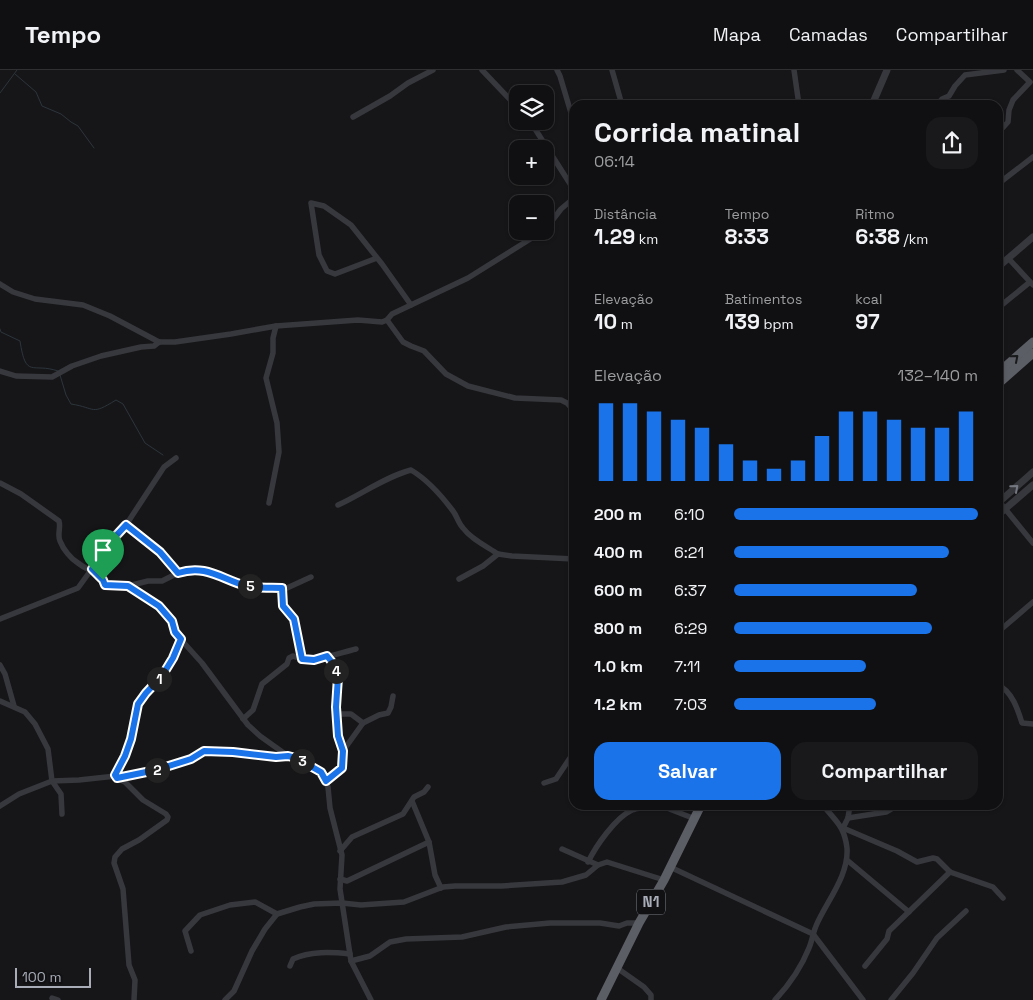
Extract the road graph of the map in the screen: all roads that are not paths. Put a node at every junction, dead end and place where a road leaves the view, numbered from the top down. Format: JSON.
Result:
{"nodes":[{"id":1,"x":433,"y":70,"type":"edge"},
{"id":2,"x":482,"y":70,"type":"edge"},
{"id":3,"x":557,"y":70,"type":"edge"},
{"id":4,"x":612,"y":70,"type":"edge"},
{"id":5,"x":794,"y":70,"type":"edge"},
{"id":6,"x":887,"y":70,"type":"edge"},
{"id":7,"x":1004,"y":70,"type":"edge"},
{"id":8,"x":1017,"y":70,"type":"edge"},
{"id":9,"x":509,"y":98,"type":"edge"},
{"id":10,"x":621,"y":100,"type":"edge"},
{"id":11,"x":798,"y":100,"type":"edge"},
{"id":12,"x":874,"y":100,"type":"edge"},
{"id":13,"x":941,"y":100,"type":"edge"},
{"id":14,"x":569,"y":106,"type":"edge"},
{"id":15,"x":353,"y":117,"type":"dead end"},
{"id":16,"x":1003,"y":128,"type":"edge"},
{"id":17,"x":536,"y":130,"type":"edge"},
{"id":18,"x":1033,"y":157,"type":"edge"},
{"id":19,"x":1003,"y":180,"type":"edge"},
{"id":20,"x":569,"y":182,"type":"edge"},
{"id":21,"x":569,"y":202,"type":"edge"},
{"id":22,"x":554,"y":218,"type":"edge"},
{"id":23,"x":1033,"y":236,"type":"edge"},
{"id":24,"x":528,"y":240,"type":"edge"},
{"id":25,"x":377,"y":258,"type":"junction"},
{"id":26,"x":1003,"y":263,"type":"edge"},
{"id":27,"x":0,"y":284,"type":"edge"},
{"id":28,"x":1032,"y":284,"type":"edge"},
{"id":29,"x":1003,"y":304,"type":"edge"},
{"id":30,"x":411,"y":305,"type":"junction"},
{"id":31,"x":386,"y":320,"type":"junction"},
{"id":32,"x":276,"y":326,"type":"junction"},
{"id":33,"x":159,"y":342,"type":"junction"},
{"id":34,"x":1033,"y":342,"type":"edge"},
{"id":35,"x":1033,"y":353,"type":"edge"},
{"id":36,"x":1003,"y":369,"type":"edge"},
{"id":37,"x":0,"y":371,"type":"edge"},
{"id":38,"x":1003,"y":380,"type":"edge"},
{"id":39,"x":569,"y":404,"type":"edge"},
{"id":40,"x":176,"y":458,"type":"dead end"},
{"id":41,"x":1033,"y":472,"type":"edge"},
{"id":42,"x":0,"y":483,"type":"edge"},
{"id":43,"x":1033,"y":485,"type":"edge"},
{"id":44,"x":1003,"y":498,"type":"edge"},
{"id":45,"x":269,"y":503,"type":"dead end"},
{"id":46,"x":338,"y":505,"type":"dead end"},
{"id":47,"x":1005,"y":509,"type":"joint"},
{"id":48,"x":126,"y":525,"type":"junction"},
{"id":49,"x":1033,"y":543,"type":"edge"},
{"id":50,"x":498,"y":554,"type":"junction"},
{"id":51,"x":569,"y":559,"type":"edge"},
{"id":52,"x":92,"y":569,"type":"junction"},
{"id":53,"x":178,"y":573,"type":"junction"},
{"id":54,"x":311,"y":578,"type":"dead end"},
{"id":55,"x":459,"y":579,"type":"dead end"},
{"id":56,"x":128,"y":586,"type":"junction"},
{"id":57,"x":282,"y":588,"type":"junction"},
{"id":58,"x":1033,"y":602,"type":"edge"},
{"id":59,"x":0,"y":619,"type":"edge"},
{"id":60,"x":1003,"y":628,"type":"edge"},
{"id":61,"x":181,"y":639,"type":"junction"},
{"id":62,"x":356,"y":649,"type":"dead end"},
{"id":63,"x":327,"y":656,"type":"junction"},
{"id":64,"x":302,"y":659,"type":"junction"},
{"id":65,"x":0,"y":664,"type":"edge"},
{"id":66,"x":1003,"y":687,"type":"edge"},
{"id":67,"x":393,"y":696,"type":"dead end"},
{"id":68,"x":0,"y":701,"type":"edge"},
{"id":69,"x":14,"y":706,"type":"junction"},
{"id":70,"x":337,"y":714,"type":"junction"},
{"id":71,"x":243,"y":719,"type":"junction"},
{"id":72,"x":363,"y":723,"type":"junction"},
{"id":73,"x":1033,"y":724,"type":"edge"},
{"id":74,"x":343,"y":751,"type":"junction"},
{"id":75,"x":288,"y":756,"type":"junction"},
{"id":76,"x":569,"y":760,"type":"edge"},
{"id":77,"x":116,"y":777,"type":"junction"},
{"id":78,"x":52,"y":781,"type":"junction"},
{"id":79,"x":326,"y":781,"type":"junction"},
{"id":80,"x":544,"y":783,"type":"dead end"},
{"id":81,"x":428,"y":786,"type":"dead end"},
{"id":82,"x":412,"y":801,"type":"junction"},
{"id":83,"x":0,"y":806,"type":"edge"},
{"id":84,"x":632,"y":810,"type":"edge"},
{"id":85,"x":672,"y":810,"type":"edge"},
{"id":86,"x":698,"y":810,"type":"edge"},
{"id":87,"x":827,"y":810,"type":"edge"},
{"id":88,"x":849,"y":810,"type":"edge"},
{"id":89,"x":889,"y":810,"type":"edge"},
{"id":90,"x":62,"y":814,"type":"dead end"},
{"id":91,"x":848,"y":818,"type":"junction"},
{"id":92,"x":694,"y":819,"type":"junction"},
{"id":93,"x":843,"y":828,"type":"junction"},
{"id":94,"x":429,"y":842,"type":"junction"},
{"id":95,"x":562,"y":849,"type":"dead end"},
{"id":96,"x":340,"y":851,"type":"junction"},
{"id":97,"x":847,"y":860,"type":"junction"},
{"id":98,"x":588,"y":862,"type":"junction"},
{"id":99,"x":598,"y":865,"type":"junction"},
{"id":100,"x":670,"y":867,"type":"junction"},
{"id":101,"x":950,"y":872,"type":"junction"},
{"id":102,"x":340,"y":879,"type":"junction"},
{"id":103,"x":664,"y":880,"type":"junction"},
{"id":104,"x":441,"y":888,"type":"junction"},
{"id":105,"x":1003,"y":898,"type":"dead end"},
{"id":106,"x":342,"y":903,"type":"junction"},
{"id":107,"x":966,"y":911,"type":"dead end"},
{"id":108,"x":909,"y":912,"type":"junction"},
{"id":109,"x":277,"y":914,"type":"junction"},
{"id":110,"x":639,"y":923,"type":"junction"},
{"id":111,"x":813,"y":934,"type":"junction"},
{"id":112,"x":191,"y":951,"type":"dead end"},
{"id":113,"x":350,"y":954,"type":"junction"},
{"id":114,"x":351,"y":961,"type":"junction"},
{"id":115,"x":290,"y":966,"type":"dead end"},
{"id":116,"x":865,"y":966,"type":"dead end"},
{"id":117,"x":617,"y":968,"type":"junction"},
{"id":118,"x":134,"y":1000,"type":"edge"},
{"id":119,"x":225,"y":1000,"type":"edge"},
{"id":120,"x":372,"y":1000,"type":"edge"},
{"id":121,"x":602,"y":1000,"type":"edge"},
{"id":122,"x":651,"y":1000,"type":"edge"},
{"id":123,"x":775,"y":1000,"type":"edge"},
{"id":124,"x":863,"y":1000,"type":"edge"},
{"id":125,"x":891,"y":1000,"type":"edge"}],
"edges":[{"from":1,"to":15,"type":"street"},
{"from":2,"to":9,"type":"street"},
{"from":3,"to":14,"type":"street"},
{"from":4,"to":10,"type":"street"},
{"from":5,"to":11,"type":"street"},
{"from":6,"to":12,"type":"street"},
{"from":7,"to":13,"type":"street"},
{"from":8,"to":16,"type":"street"},
{"from":17,"to":20,"type":"street"},
{"from":18,"to":19,"type":"street"},
{"from":21,"to":22,"type":"street"},
{"from":23,"to":26,"type":"street"},
{"from":24,"to":30,"type":"street"},
{"from":25,"to":25,"type":"street"},
{"from":25,"to":30,"type":"street"},
{"from":26,"to":28,"type":"street"},
{"from":27,"to":33,"type":"street"},
{"from":28,"to":29,"type":"street"},
{"from":30,"to":31,"type":"street"},
{"from":31,"to":32,"type":"street"},
{"from":31,"to":39,"type":"street"},
{"from":32,"to":33,"type":"street"},
{"from":32,"to":45,"type":"street"},
{"from":33,"to":37,"type":"street"},
{"from":36,"to":34,"type":"highway","one_way":true},
{"from":35,"to":38,"type":"highway"},
{"from":40,"to":48,"type":"street"},
{"from":44,"to":41,"type":"street","one_way":true},
{"from":42,"to":52,"type":"street"},
{"from":43,"to":47,"type":"street"},
{"from":46,"to":50,"type":"street"},
{"from":47,"to":49,"type":"street"},
{"from":48,"to":52,"type":"street"},
{"from":48,"to":53,"type":"street"},
{"from":50,"to":51,"type":"street"},
{"from":50,"to":55,"type":"street"},
{"from":52,"to":56,"type":"street"},
{"from":52,"to":59,"type":"street"},
{"from":53,"to":56,"type":"street"},
{"from":53,"to":57,"type":"street"},
{"from":54,"to":57,"type":"street"},
{"from":56,"to":61,"type":"street"},
{"from":57,"to":64,"type":"street"},
{"from":58,"to":60,"type":"street"},
{"from":61,"to":71,"type":"street"},
{"from":61,"to":77,"type":"street"},
{"from":62,"to":63,"type":"street"},
{"from":63,"to":64,"type":"street"},
{"from":63,"to":70,"type":"street"},
{"from":64,"to":71,"type":"street"},
{"from":65,"to":69,"type":"street"},
{"from":66,"to":73,"type":"street"},
{"from":67,"to":72,"type":"street"},
{"from":68,"to":69,"type":"street"},
{"from":69,"to":78,"type":"street"},
{"from":70,"to":72,"type":"street"},
{"from":70,"to":74,"type":"street"},
{"from":71,"to":75,"type":"street"},
{"from":72,"to":74,"type":"street"},
{"from":74,"to":79,"type":"street"},
{"from":75,"to":77,"type":"street"},
{"from":75,"to":79,"type":"street"},
{"from":76,"to":80,"type":"street"},
{"from":77,"to":78,"type":"street"},
{"from":77,"to":118,"type":"street"},
{"from":78,"to":83,"type":"street"},
{"from":78,"to":90,"type":"street"},
{"from":79,"to":96,"type":"street"},
{"from":81,"to":82,"type":"street"},
{"from":82,"to":94,"type":"street"},
{"from":82,"to":96,"type":"street"},
{"from":84,"to":98,"type":"street"},
{"from":85,"to":92,"type":"street"},
{"from":86,"to":92,"type":"highway","number":"N1"},
{"from":87,"to":93,"type":"street"},
{"from":88,"to":91,"type":"street"},
{"from":89,"to":91,"type":"street"},
{"from":91,"to":93,"type":"street"},
{"from":92,"to":100,"type":"highway","number":"N1"},
{"from":93,"to":97,"type":"street"},
{"from":93,"to":101,"type":"street"},
{"from":94,"to":102,"type":"street"},
{"from":94,"to":104,"type":"street"},
{"from":95,"to":98,"type":"street"},
{"from":96,"to":102,"type":"street"},
{"from":97,"to":108,"type":"street"},
{"from":97,"to":111,"type":"street"},
{"from":98,"to":99,"type":"street"},
{"from":99,"to":103,"type":"street"},
{"from":99,"to":104,"type":"street"},
{"from":100,"to":103,"type":"highway","number":"N1"},
{"from":100,"to":111,"type":"street"},
{"from":101,"to":105,"type":"street"},
{"from":101,"to":108,"type":"street"},
{"from":102,"to":106,"type":"street"},
{"from":103,"to":110,"type":"highway","number":"N1"},
{"from":104,"to":106,"type":"street"},
{"from":106,"to":109,"type":"street"},
{"from":106,"to":113,"type":"street"},
{"from":107,"to":125,"type":"street"},
{"from":108,"to":116,"type":"street"},
{"from":109,"to":112,"type":"street"},
{"from":109,"to":119,"type":"street"},
{"from":110,"to":114,"type":"street"},
{"from":110,"to":117,"type":"highway","number":"N1"},
{"from":111,"to":123,"type":"street"},
{"from":111,"to":124,"type":"street"},
{"from":113,"to":114,"type":"street"},
{"from":113,"to":115,"type":"street"},
{"from":114,"to":120,"type":"street"},
{"from":117,"to":121,"type":"highway","number":"N1"},
{"from":117,"to":122,"type":"street"}]}
